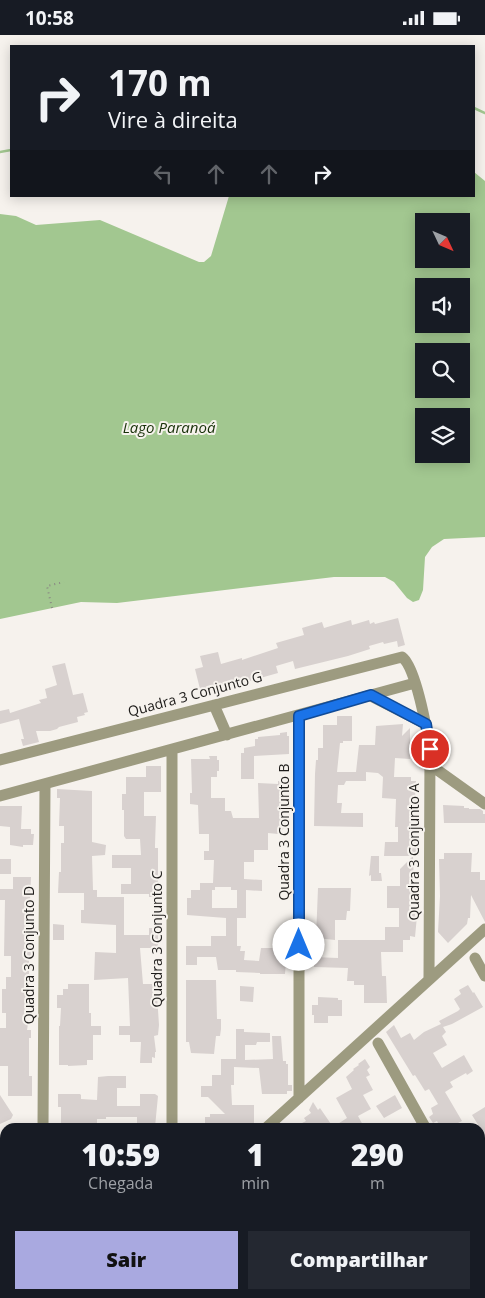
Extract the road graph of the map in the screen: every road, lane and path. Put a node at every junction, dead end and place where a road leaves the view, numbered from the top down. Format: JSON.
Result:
{"nodes":[{"id":1,"x":64,"y":581,"type":"dead end"},
{"id":2,"x":52,"y":608,"type":"dead end"},
{"id":3,"x":398,"y":657,"type":"joint"},
{"id":4,"x":415,"y":683,"type":"junction"},
{"id":5,"x":371,"y":695,"type":"junction"},
{"id":6,"x":214,"y":705,"type":"junction"},
{"id":7,"x":299,"y":716,"type":"junction"},
{"id":8,"x":426,"y":724,"type":"junction"},
{"id":9,"x":227,"y":735,"type":"junction"},
{"id":10,"x":172,"y":751,"type":"junction"},
{"id":11,"x":0,"y":760,"type":"edge"},
{"id":12,"x":429,"y":763,"type":"junction"},
{"id":13,"x":45,"y":784,"type":"junction"},
{"id":14,"x":0,"y":796,"type":"edge"},
{"id":15,"x":485,"y":804,"type":"edge"},
{"id":16,"x":485,"y":929,"type":"edge"},
{"id":17,"x":475,"y":958,"type":"dead end"},
{"id":18,"x":485,"y":976,"type":"edge"},
{"id":19,"x":430,"y":979,"type":"junction"},
{"id":20,"x":378,"y":1043,"type":"dead end"},
{"id":21,"x":299,"y":1098,"type":"junction"},
{"id":22,"x":43,"y":1123,"type":"edge"},
{"id":23,"x":172,"y":1123,"type":"edge"},
{"id":24,"x":271,"y":1123,"type":"edge"},
{"id":25,"x":423,"y":1123,"type":"edge"}],
"edges":[{"from":1,"to":2,"type":"path"},
{"from":3,"to":4,"type":"street","name":"Quadra 3 Conjunto A"},
{"from":3,"to":6,"type":"street","name":"Quadra 3 Conjunto G"},
{"from":4,"to":5,"type":"street"},
{"from":4,"to":8,"type":"street","name":"Quadra 3 Conjunto A"},
{"from":5,"to":7,"type":"street"},
{"from":5,"to":8,"type":"street"},
{"from":6,"to":9,"type":"street"},
{"from":6,"to":11,"type":"street","name":"Quadra 3 Conjunto G"},
{"from":7,"to":9,"type":"street"},
{"from":7,"to":21,"type":"street","name":"Quadra 3 Conjunto B"},
{"from":8,"to":12,"type":"street","name":"Quadra 3 Conjunto A"},
{"from":9,"to":10,"type":"street"},
{"from":10,"to":13,"type":"street"},
{"from":10,"to":23,"type":"street","name":"Quadra 3 Conjunto C"},
{"from":12,"to":15,"type":"street"},
{"from":12,"to":19,"type":"street","name":"Quadra 3 Conjunto A"},
{"from":13,"to":14,"type":"street"},
{"from":13,"to":22,"type":"street","name":"Quadra 3 Conjunto D"},
{"from":16,"to":19,"type":"street"},
{"from":17,"to":18,"type":"street"},
{"from":19,"to":21,"type":"street"},
{"from":20,"to":25,"type":"street"},
{"from":21,"to":24,"type":"street"}]}
